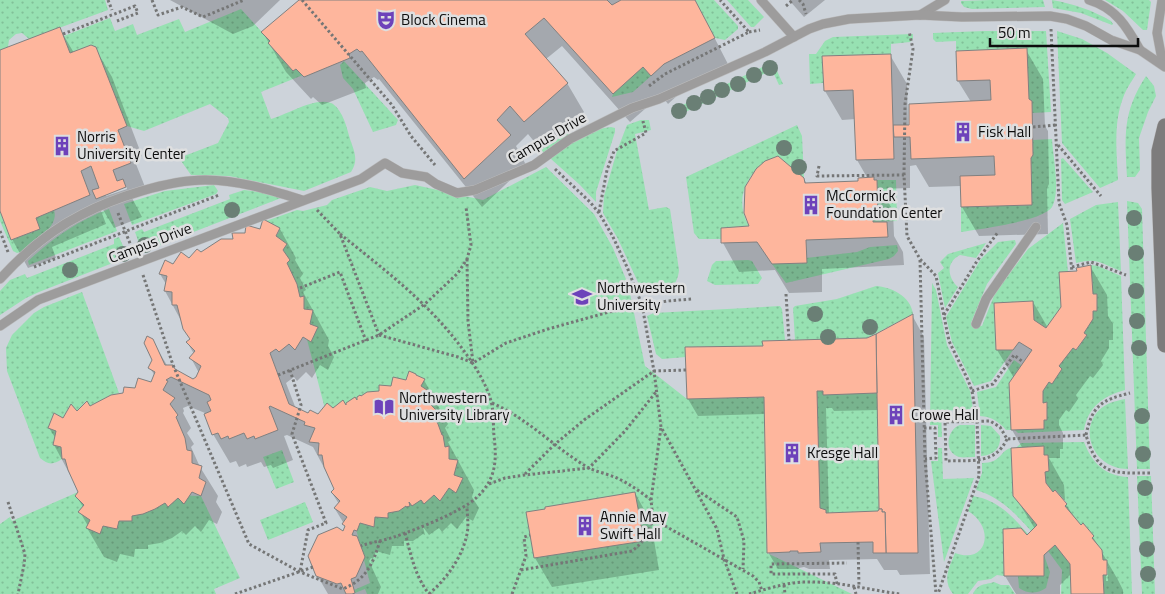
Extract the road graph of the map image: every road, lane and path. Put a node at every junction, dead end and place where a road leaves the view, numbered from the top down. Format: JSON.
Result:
{"nodes":[{"id":1,"x":108,"y":0,"type":"edge"},
{"id":2,"x":152,"y":0,"type":"edge"},
{"id":3,"x":244,"y":0,"type":"edge"},
{"id":4,"x":302,"y":0,"type":"edge"},
{"id":5,"x":720,"y":0,"type":"edge"},
{"id":6,"x":761,"y":0,"type":"edge"},
{"id":7,"x":793,"y":0,"type":"edge"},
{"id":8,"x":799,"y":0,"type":"edge"},
{"id":9,"x":946,"y":0,"type":"edge"},
{"id":10,"x":1089,"y":0,"type":"edge"},
{"id":11,"x":1162,"y":0,"type":"edge"},
{"id":12,"x":786,"y":6,"type":"dead end"},
{"id":13,"x":112,"y":10,"type":"dead end"},
{"id":14,"x":806,"y":14,"type":"dead end"},
{"id":15,"x":920,"y":15,"type":"junction"},
{"id":16,"x":116,"y":21,"type":"dead end"},
{"id":17,"x":1051,"y":27,"type":"dead end"},
{"id":18,"x":760,"y":30,"type":"dead end"},
{"id":19,"x":749,"y":32,"type":"junction"},
{"id":20,"x":909,"y":32,"type":"dead end"},
{"id":21,"x":63,"y":34,"type":"dead end"},
{"id":22,"x":794,"y":37,"type":"junction"},
{"id":23,"x":1140,"y":50,"type":"junction"},
{"id":24,"x":1164,"y":66,"type":"edge"},
{"id":25,"x":645,"y":89,"type":"dead end"},
{"id":26,"x":643,"y":122,"type":"dead end"},
{"id":27,"x":1056,"y":125,"type":"junction"},
{"id":28,"x":1033,"y":126,"type":"dead end"},
{"id":29,"x":1165,"y":126,"type":"edge"},
{"id":30,"x":1057,"y":145,"type":"junction"},
{"id":31,"x":435,"y":166,"type":"dead end"},
{"id":32,"x":819,"y":166,"type":"dead end"},
{"id":33,"x":555,"y":169,"type":"dead end"},
{"id":34,"x":904,"y":175,"type":"junction"},
{"id":35,"x":242,"y":183,"type":"junction"},
{"id":36,"x":1101,"y":196,"type":"dead end"},
{"id":37,"x":302,"y":200,"type":"junction"},
{"id":38,"x":114,"y":202,"type":"junction"},
{"id":39,"x":466,"y":207,"type":"dead end"},
{"id":40,"x":599,"y":213,"type":"junction"},
{"id":41,"x":1036,"y":227,"type":"dead end"},
{"id":42,"x":0,"y":231,"type":"edge"},
{"id":43,"x":126,"y":231,"type":"junction"},
{"id":44,"x":1163,"y":231,"type":"edge"},
{"id":45,"x":998,"y":232,"type":"dead end"},
{"id":46,"x":340,"y":234,"type":"junction"},
{"id":47,"x":134,"y":253,"type":"dead end"},
{"id":48,"x":467,"y":259,"type":"junction"},
{"id":49,"x":920,"y":259,"type":"junction"},
{"id":50,"x":14,"y":266,"type":"junction"},
{"id":51,"x":1072,"y":267,"type":"junction"},
{"id":52,"x":142,"y":272,"type":"dead end"},
{"id":53,"x":1072,"y":272,"type":"dead end"},
{"id":54,"x":1126,"y":275,"type":"dead end"},
{"id":55,"x":1,"y":278,"type":"edge"},
{"id":56,"x":300,"y":288,"type":"dead end"},
{"id":57,"x":786,"y":294,"type":"dead end"},
{"id":58,"x":692,"y":299,"type":"dead end"},
{"id":59,"x":425,"y":304,"type":"junction"},
{"id":60,"x":642,"y":305,"type":"junction"},
{"id":61,"x":944,"y":315,"type":"junction"},
{"id":62,"x":976,"y":324,"type":"dead end"},
{"id":63,"x":0,"y":326,"type":"edge"},
{"id":64,"x":379,"y":335,"type":"junction"},
{"id":65,"x":789,"y":340,"type":"dead end"},
{"id":66,"x":366,"y":341,"type":"junction"},
{"id":67,"x":1165,"y":345,"type":"edge"},
{"id":68,"x":1023,"y":362,"type":"dead end"},
{"id":69,"x":473,"y":363,"type":"junction"},
{"id":70,"x":290,"y":370,"type":"junction"},
{"id":71,"x":654,"y":370,"type":"junction"},
{"id":72,"x":686,"y":370,"type":"dead end"},
{"id":73,"x":278,"y":375,"type":"dead end"},
{"id":74,"x":656,"y":391,"type":"junction"},
{"id":75,"x":972,"y":391,"type":"junction"},
{"id":76,"x":1130,"y":393,"type":"dead end"},
{"id":77,"x":491,"y":402,"type":"junction"},
{"id":78,"x":977,"y":420,"type":"junction"},
{"id":79,"x":661,"y":427,"type":"junction"},
{"id":80,"x":924,"y":428,"type":"junction"},
{"id":81,"x":1086,"y":435,"type":"junction"},
{"id":82,"x":1007,"y":439,"type":"junction"},
{"id":83,"x":945,"y":442,"type":"junction"},
{"id":84,"x":936,"y":443,"type":"junction"},
{"id":85,"x":554,"y":445,"type":"junction"},
{"id":86,"x":925,"y":459,"type":"junction"},
{"id":87,"x":978,"y":459,"type":"junction"},
{"id":88,"x":589,"y":468,"type":"junction"},
{"id":89,"x":1151,"y":472,"type":"dead end"},
{"id":90,"x":525,"y":475,"type":"junction"},
{"id":91,"x":489,"y":484,"type":"junction"},
{"id":92,"x":696,"y":489,"type":"junction"},
{"id":93,"x":651,"y":500,"type":"junction"},
{"id":94,"x":8,"y":502,"type":"dead end"},
{"id":95,"x":467,"y":505,"type":"junction"},
{"id":96,"x":653,"y":514,"type":"junction"},
{"id":97,"x":639,"y":516,"type":"dead end"},
{"id":98,"x":653,"y":519,"type":"junction"},
{"id":99,"x":405,"y":533,"type":"junction"},
{"id":100,"x":530,"y":536,"type":"dead end"},
{"id":101,"x":380,"y":541,"type":"junction"},
{"id":102,"x":858,"y":542,"type":"dead end"},
{"id":103,"x":361,"y":546,"type":"dead end"},
{"id":104,"x":724,"y":559,"type":"junction"},
{"id":105,"x":847,"y":563,"type":"dead end"},
{"id":106,"x":313,"y":567,"type":"dead end"},
{"id":107,"x":521,"y":570,"type":"junction"},
{"id":108,"x":743,"y":570,"type":"junction"},
{"id":109,"x":300,"y":572,"type":"junction"},
{"id":110,"x":837,"y":584,"type":"junction"},
{"id":111,"x":784,"y":585,"type":"junction"},
{"id":112,"x":854,"y":587,"type":"junction"},
{"id":113,"x":859,"y":588,"type":"junction"},
{"id":114,"x":762,"y":591,"type":"junction"},
{"id":115,"x":18,"y":594,"type":"edge"},
{"id":116,"x":235,"y":594,"type":"edge"},
{"id":117,"x":429,"y":594,"type":"edge"},
{"id":118,"x":512,"y":594,"type":"edge"},
{"id":119,"x":737,"y":594,"type":"edge"},
{"id":120,"x":749,"y":594,"type":"edge"},
{"id":121,"x":785,"y":594,"type":"edge"},
{"id":122,"x":856,"y":594,"type":"edge"},
{"id":123,"x":900,"y":594,"type":"edge"},
{"id":124,"x":937,"y":594,"type":"edge"}],
"edges":[{"from":1,"to":13,"type":"path"},
{"from":2,"to":3,"type":"path"},
{"from":4,"to":31,"type":"path"},
{"from":5,"to":19,"type":"path"},
{"from":6,"to":22,"type":"lane"},
{"from":7,"to":12,"type":"path"},
{"from":8,"to":14,"type":"path"},
{"from":9,"to":15,"type":"lane","name":"Campus Drive"},
{"from":10,"to":23,"type":"lane","name":"Campus Drive"},
{"from":11,"to":24,"type":"lane"},
{"from":15,"to":22,"type":"lane","name":"Campus Drive"},
{"from":15,"to":23,"type":"lane","name":"Campus Drive"},
{"from":16,"to":21,"type":"path"},
{"from":17,"to":27,"type":"path"},
{"from":18,"to":19,"type":"path"},
{"from":19,"to":25,"type":"path"},
{"from":20,"to":34,"type":"path"},
{"from":22,"to":37,"type":"lane","name":"Campus Drive"},
{"from":23,"to":24,"type":"lane","name":"Campus Drive"},
{"from":26,"to":40,"type":"path"},
{"from":27,"to":28,"type":"path"},
{"from":27,"to":30,"type":"path"},
{"from":29,"to":44,"type":"main road"},
{"from":30,"to":36,"type":"path"},
{"from":30,"to":51,"type":"path"},
{"from":32,"to":34,"type":"path"},
{"from":33,"to":40,"type":"path"},
{"from":34,"to":49,"type":"path"},
{"from":35,"to":37,"type":"lane"},
{"from":35,"to":38,"type":"lane"},
{"from":35,"to":43,"type":"path"},
{"from":37,"to":46,"type":"path"},
{"from":37,"to":63,"type":"lane","name":"Campus Drive"},
{"from":38,"to":43,"type":"path"},
{"from":38,"to":50,"type":"lane"},
{"from":39,"to":48,"type":"path"},
{"from":40,"to":60,"type":"path"},
{"from":41,"to":62,"type":"lane"},
{"from":42,"to":50,"type":"path"},
{"from":43,"to":47,"type":"path"},
{"from":43,"to":55,"type":"path"},
{"from":44,"to":67,"type":"main road"},
{"from":45,"to":61,"type":"path"},
{"from":46,"to":59,"type":"path"},
{"from":46,"to":64,"type":"path"},
{"from":48,"to":59,"type":"path"},
{"from":48,"to":69,"type":"path"},
{"from":49,"to":61,"type":"path"},
{"from":49,"to":80,"type":"path"},
{"from":50,"to":55,"type":"lane"},
{"from":51,"to":53,"type":"path"},
{"from":51,"to":54,"type":"path"},
{"from":52,"to":109,"type":"path"},
{"from":56,"to":66,"type":"path"},
{"from":57,"to":65,"type":"path"},
{"from":58,"to":60,"type":"path"},
{"from":59,"to":64,"type":"path"},
{"from":59,"to":69,"type":"path"},
{"from":60,"to":69,"type":"path"},
{"from":60,"to":71,"type":"path"},
{"from":61,"to":75,"type":"path"},
{"from":64,"to":66,"type":"path"},
{"from":64,"to":69,"type":"path"},
{"from":66,"to":70,"type":"path"},
{"from":68,"to":75,"type":"path"},
{"from":69,"to":77,"type":"path"},
{"from":70,"to":73,"type":"path"},
{"from":70,"to":109,"type":"path"},
{"from":71,"to":72,"type":"path"},
{"from":71,"to":74,"type":"path"},
{"from":71,"to":85,"type":"path"},
{"from":74,"to":79,"type":"path"},
{"from":74,"to":88,"type":"path"},
{"from":75,"to":78,"type":"path"},
{"from":76,"to":81,"type":"path"},
{"from":77,"to":85,"type":"path"},
{"from":77,"to":91,"type":"path"},
{"from":78,"to":82,"type":"path"},
{"from":78,"to":83,"type":"path"},
{"from":78,"to":87,"type":"path"},
{"from":79,"to":92,"type":"path"},
{"from":79,"to":93,"type":"path"},
{"from":80,"to":84,"type":"path"},
{"from":80,"to":86,"type":"path"},
{"from":81,"to":82,"type":"path"},
{"from":81,"to":89,"type":"path"},
{"from":82,"to":87,"type":"path"},
{"from":83,"to":84,"type":"path"},
{"from":83,"to":87,"type":"path"},
{"from":84,"to":86,"type":"path"},
{"from":85,"to":88,"type":"path"},
{"from":85,"to":90,"type":"path"},
{"from":86,"to":124,"type":"path"},
{"from":87,"to":124,"type":"path"},
{"from":88,"to":90,"type":"path"},
{"from":88,"to":93,"type":"path"},
{"from":90,"to":91,"type":"path"},
{"from":91,"to":95,"type":"path"},
{"from":92,"to":104,"type":"path"},
{"from":92,"to":108,"type":"path"},
{"from":93,"to":96,"type":"path"},
{"from":94,"to":115,"type":"path"},
{"from":95,"to":99,"type":"path"},
{"from":95,"to":117,"type":"path"},
{"from":96,"to":97,"type":"path"},
{"from":96,"to":98,"type":"path"},
{"from":98,"to":104,"type":"path"},
{"from":98,"to":107,"type":"path"},
{"from":99,"to":101,"type":"path"},
{"from":99,"to":117,"type":"path"},
{"from":100,"to":107,"type":"path"},
{"from":101,"to":103,"type":"path"},
{"from":101,"to":109,"type":"path"},
{"from":102,"to":113,"type":"path"},
{"from":104,"to":108,"type":"path"},
{"from":104,"to":119,"type":"path"},
{"from":105,"to":110,"type":"path"},
{"from":106,"to":109,"type":"path"},
{"from":107,"to":118,"type":"path"},
{"from":108,"to":114,"type":"path"},
{"from":109,"to":116,"type":"path"},
{"from":110,"to":111,"type":"path"},
{"from":110,"to":112,"type":"path"},
{"from":111,"to":114,"type":"path"},
{"from":111,"to":121,"type":"path"},
{"from":112,"to":113,"type":"path"},
{"from":112,"to":122,"type":"path"},
{"from":113,"to":123,"type":"path"},
{"from":114,"to":120,"type":"path"}]}
